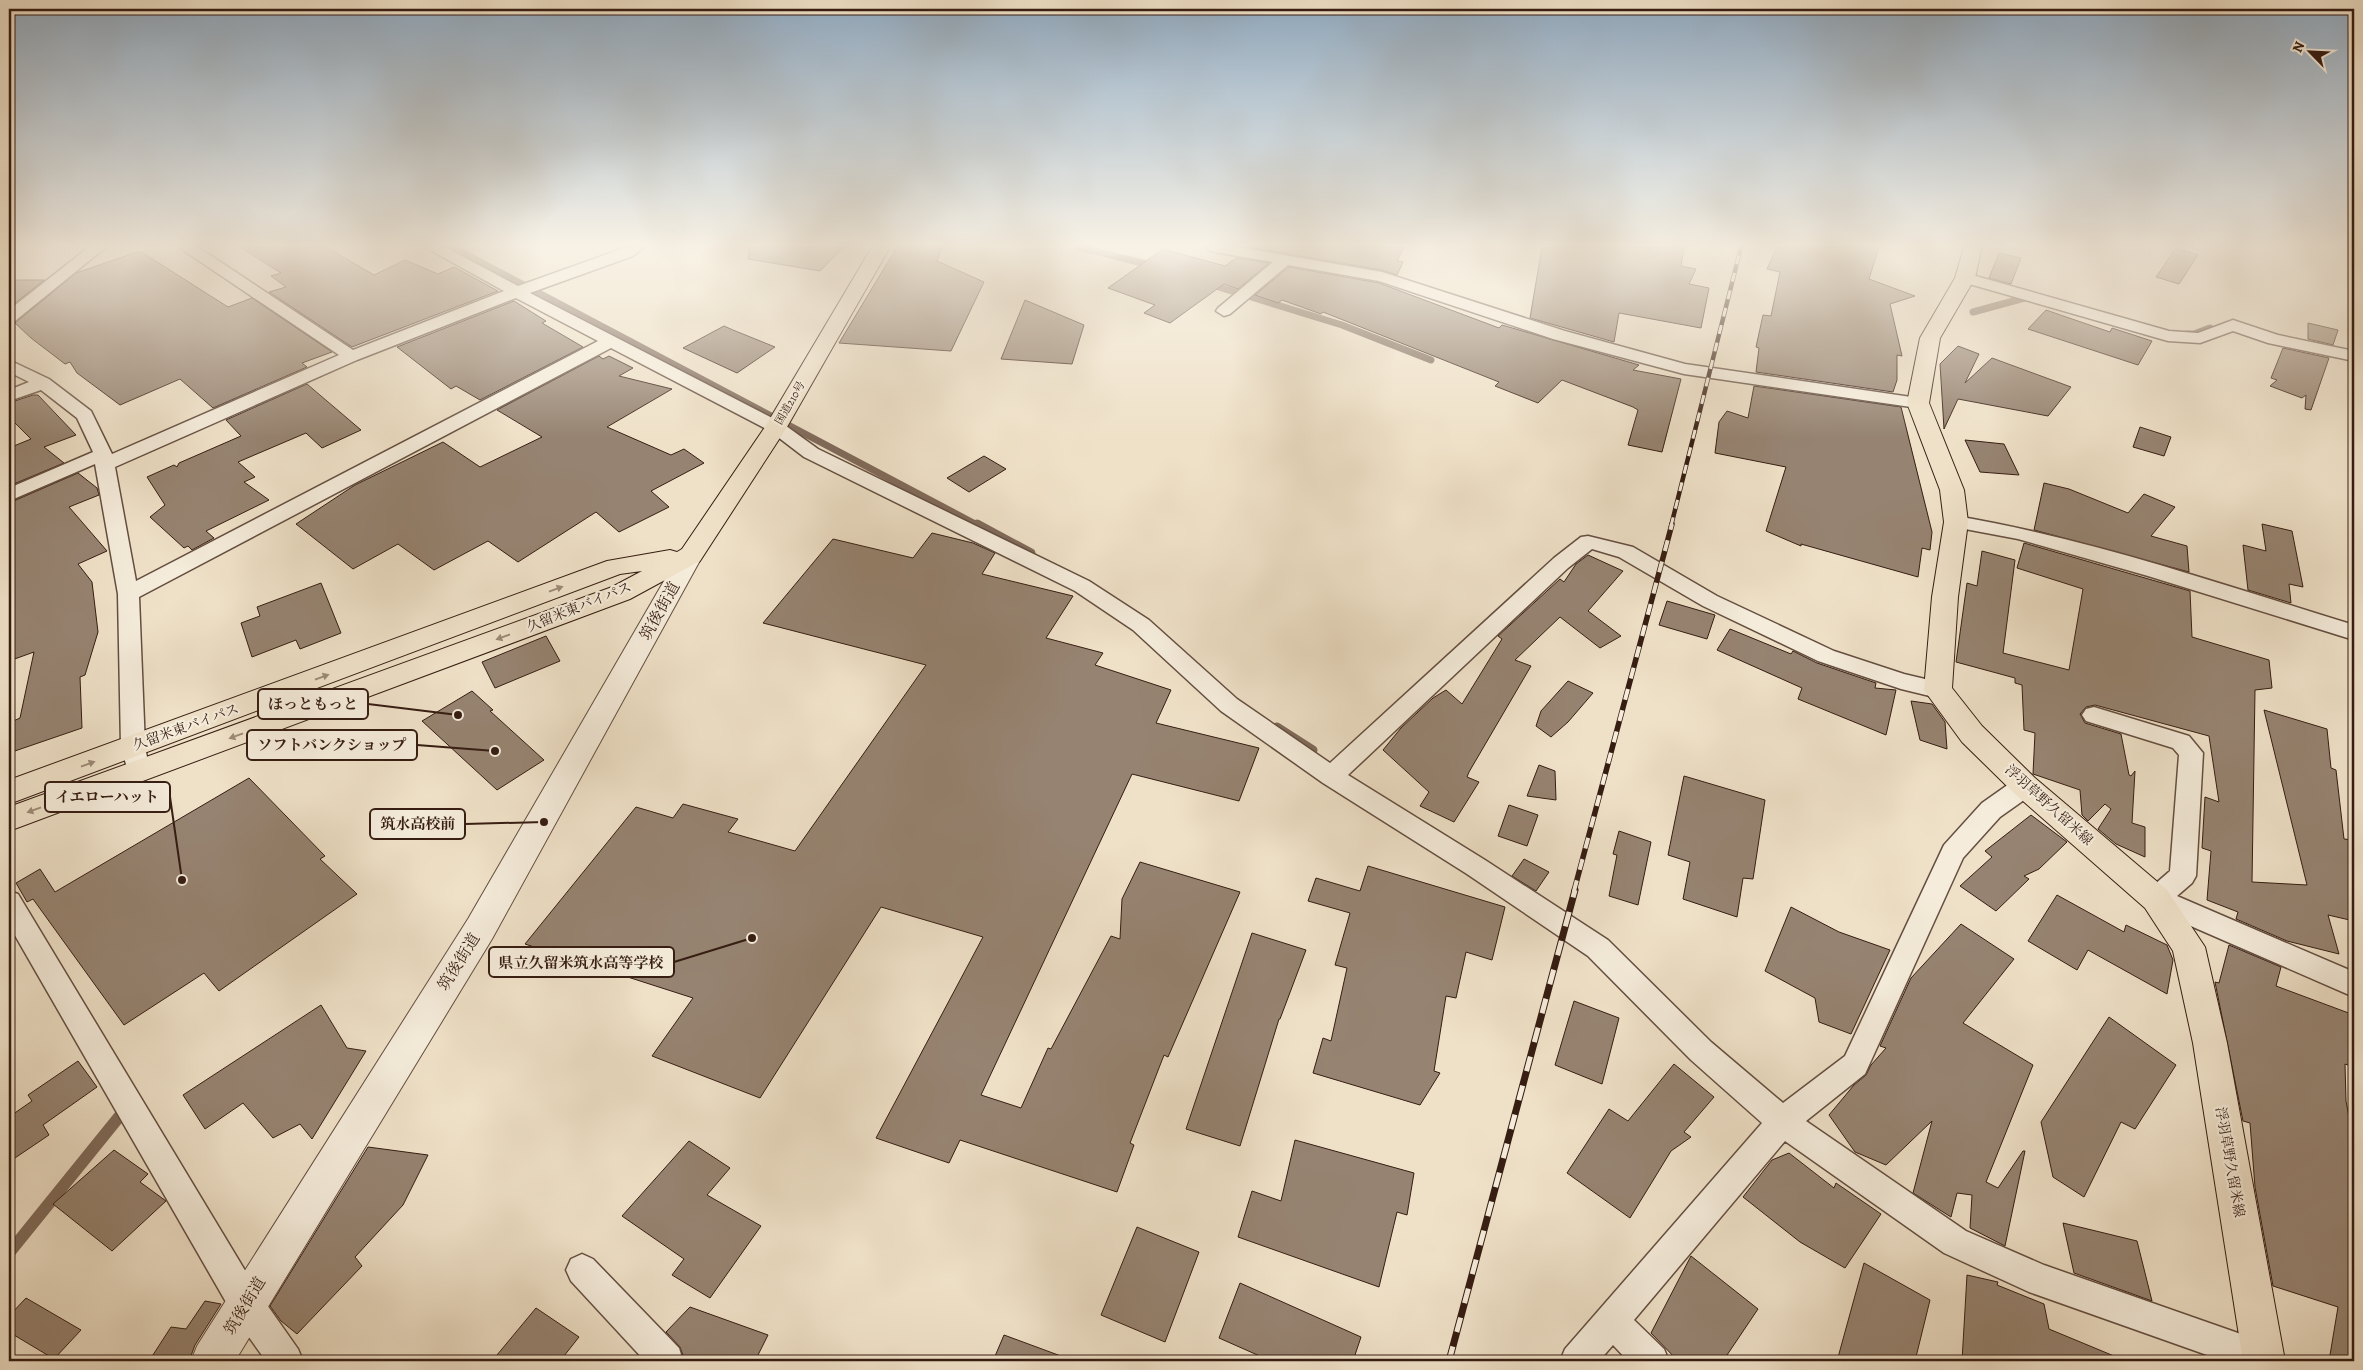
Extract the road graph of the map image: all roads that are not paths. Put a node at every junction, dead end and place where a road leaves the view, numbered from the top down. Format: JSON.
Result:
{"nodes":[{"id":1,"x":284,"y":311,"type":"edge"},
{"id":2,"x":468,"y":311,"type":"edge"},
{"id":3,"x":554,"y":311,"type":"edge"},
{"id":4,"x":843,"y":311,"type":"edge"},
{"id":5,"x":1486,"y":311,"type":"edge"},
{"id":6,"x":1945,"y":311,"type":"edge"},
{"id":7,"x":2080,"y":311,"type":"edge"},
{"id":8,"x":612,"y":341,"type":"junction"},
{"id":9,"x":351,"y":356,"type":"junction"},
{"id":10,"x":2354,"y":356,"type":"edge"},
{"id":11,"x":9,"y":365,"type":"edge"},
{"id":12,"x":43,"y":383,"type":"junction"},
{"id":13,"x":9,"y":396,"type":"edge"},
{"id":14,"x":1918,"y":403,"type":"junction"},
{"id":15,"x":776,"y":426,"type":"junction"},
{"id":16,"x":104,"y":459,"type":"junction"},
{"id":17,"x":9,"y":495,"type":"edge"},
{"id":18,"x":1956,"y":522,"type":"junction"},
{"id":19,"x":692,"y":555,"type":"junction"},
{"id":20,"x":128,"y":594,"type":"junction"},
{"id":21,"x":2354,"y":633,"type":"edge"},
{"id":22,"x":1938,"y":690,"type":"junction"},
{"id":23,"x":2094,"y":715,"type":"dead end"},
{"id":24,"x":135,"y":760,"type":"junction"},
{"id":25,"x":1331,"y":776,"type":"junction"},
{"id":26,"x":2025,"y":786,"type":"junction"},
{"id":27,"x":9,"y":792,"type":"edge"},
{"id":28,"x":9,"y":819,"type":"edge"},
{"id":29,"x":2156,"y":899,"type":"junction"},
{"id":30,"x":9,"y":902,"type":"edge"},
{"id":31,"x":2354,"y":985,"type":"edge"},
{"id":32,"x":1782,"y":1122,"type":"junction"},
{"id":33,"x":582,"y":1270,"type":"dead end"},
{"id":34,"x":246,"y":1304,"type":"junction"},
{"id":35,"x":1612,"y":1321,"type":"junction"},
{"id":36,"x":2263,"y":1360,"type":"edge"},
{"id":37,"x":212,"y":1361,"type":"edge"},
{"id":38,"x":286,"y":1361,"type":"edge"},
{"id":39,"x":666,"y":1361,"type":"edge"},
{"id":40,"x":1577,"y":1361,"type":"edge"},
{"id":41,"x":1652,"y":1361,"type":"edge"}],
"edges":[{"from":1,"to":9,"type":"street"},
{"from":2,"to":9,"type":"street"},
{"from":3,"to":8,"type":"street"},
{"from":4,"to":15,"type":"main road","name":"国道210号"},
{"from":5,"to":14,"type":"street"},
{"from":6,"to":14,"type":"main road"},
{"from":7,"to":10,"type":"street"},
{"from":8,"to":15,"type":"street"},
{"from":8,"to":20,"type":"street"},
{"from":9,"to":16,"type":"street"},
{"from":11,"to":12,"type":"street"},
{"from":12,"to":13,"type":"street"},
{"from":12,"to":16,"type":"street"},
{"from":14,"to":18,"type":"main road"},
{"from":15,"to":19,"type":"main road","name":"国道210号"},
{"from":15,"to":25,"type":"street"},
{"from":16,"to":17,"type":"street"},
{"from":16,"to":20,"type":"street"},
{"from":18,"to":21,"type":"street"},
{"from":18,"to":22,"type":"main road"},
{"from":19,"to":24,"type":"main road","name":"久留米東バイパス"},
{"from":19,"to":34,"type":"street","name":"筑後街道"},
{"from":20,"to":24,"type":"street"},
{"from":22,"to":25,"type":"street"},
{"from":22,"to":26,"type":"main road","name":"浮羽草野久留米線"},
{"from":23,"to":29,"type":"street"},
{"from":27,"to":24,"type":"main road","name":"久留米東バイパス","one_way":true},
{"from":24,"to":28,"type":"main road","name":"久留米東バイパス","one_way":true},
{"from":25,"to":32,"type":"street"},
{"from":26,"to":29,"type":"main road","name":"浮羽草野久留米線"},
{"from":26,"to":32,"type":"street"},
{"from":29,"to":31,"type":"street"},
{"from":29,"to":36,"type":"main road","name":"浮羽草野久留米線"},
{"from":30,"to":34,"type":"street"},
{"from":32,"to":35,"type":"street"},
{"from":32,"to":36,"type":"street"},
{"from":33,"to":39,"type":"street"},
{"from":34,"to":37,"type":"street","name":"筑後街道"},
{"from":34,"to":38,"type":"street"},
{"from":35,"to":40,"type":"street"},
{"from":35,"to":41,"type":"street"}]}
